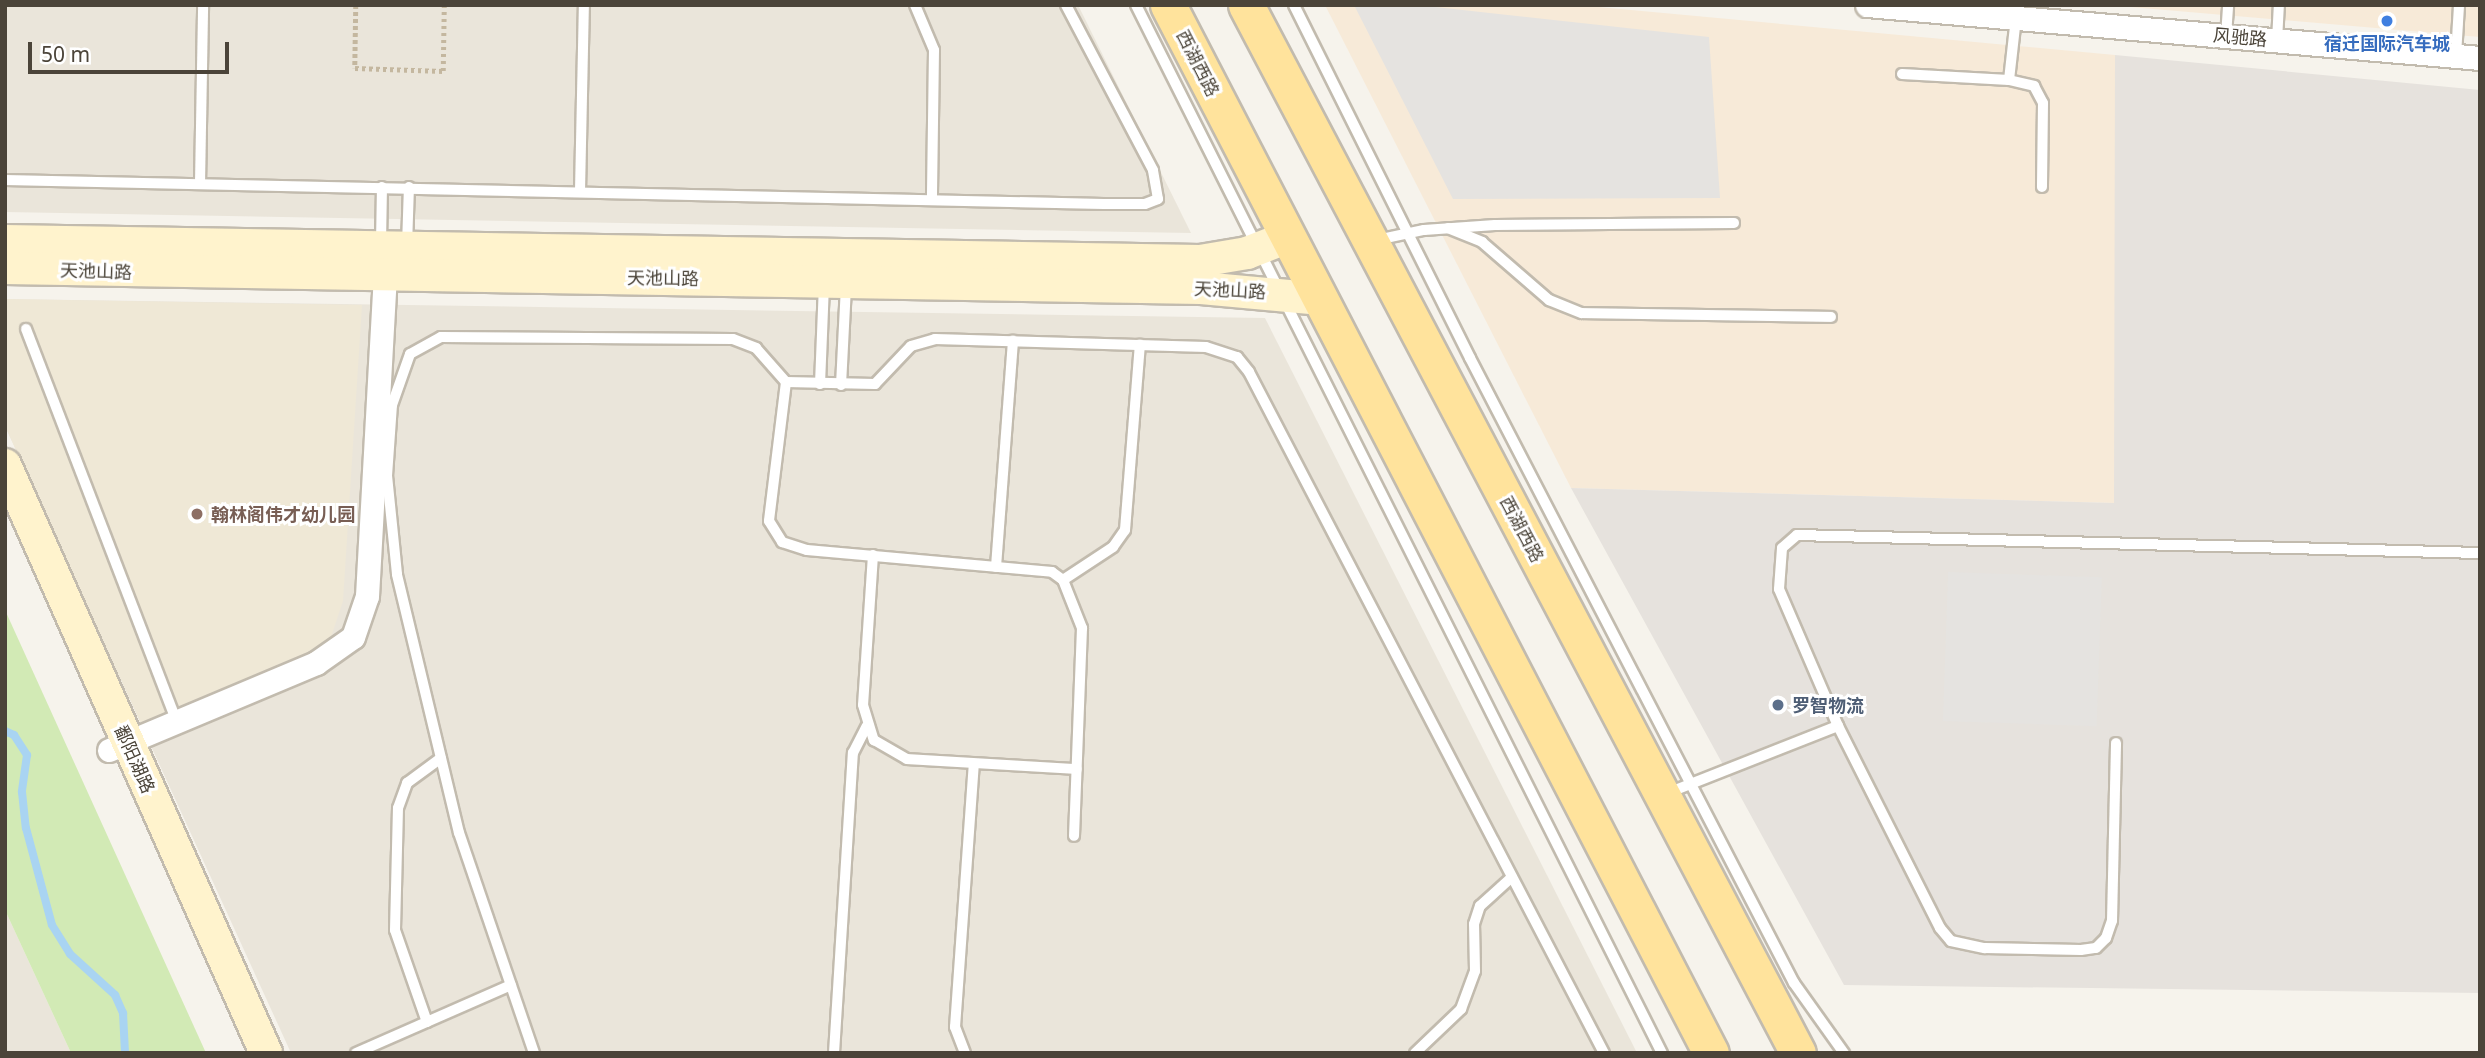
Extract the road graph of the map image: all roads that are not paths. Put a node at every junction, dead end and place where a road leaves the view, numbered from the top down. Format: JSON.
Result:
{"nodes":[{"id":1,"x":203,"y":5,"type":"edge"},
{"id":2,"x":584,"y":5,"type":"edge"},
{"id":3,"x":915,"y":5,"type":"edge"},
{"id":4,"x":1066,"y":5,"type":"edge"},
{"id":5,"x":1136,"y":5,"type":"edge"},
{"id":6,"x":1168,"y":5,"type":"edge"},
{"id":7,"x":1246,"y":5,"type":"edge"},
{"id":8,"x":1294,"y":5,"type":"edge"},
{"id":9,"x":1867,"y":5,"type":"edge"},
{"id":10,"x":2228,"y":5,"type":"edge"},
{"id":11,"x":2279,"y":5,"type":"edge"},
{"id":12,"x":2459,"y":5,"type":"edge"},
{"id":13,"x":2005,"y":13,"type":"edge"},
{"id":14,"x":2044,"y":13,"type":"edge"},
{"id":15,"x":2226,"y":36,"type":"junction"},
{"id":16,"x":2277,"y":41,"type":"junction"},
{"id":17,"x":2456,"y":56,"type":"junction"},
{"id":18,"x":2480,"y":58,"type":"edge"},
{"id":19,"x":1902,"y":74,"type":"dead end"},
{"id":20,"x":2009,"y":80,"type":"junction"},
{"id":21,"x":5,"y":180,"type":"edge"},
{"id":22,"x":200,"y":184,"type":"junction"},
{"id":23,"x":382,"y":187,"type":"junction"},
{"id":24,"x":410,"y":187,"type":"junction"},
{"id":25,"x":2042,"y":187,"type":"dead end"},
{"id":26,"x":579,"y":191,"type":"junction"},
{"id":27,"x":932,"y":200,"type":"junction"},
{"id":28,"x":1734,"y":223,"type":"dead end"},
{"id":29,"x":1448,"y":228,"type":"junction"},
{"id":30,"x":1408,"y":233,"type":"junction"},
{"id":31,"x":5,"y":241,"type":"edge"},
{"id":32,"x":1370,"y":241,"type":"junction"},
{"id":33,"x":1274,"y":242,"type":"junction"},
{"id":34,"x":390,"y":254,"type":"junction"},
{"id":35,"x":5,"y":268,"type":"edge"},
{"id":36,"x":836,"y":268,"type":"junction"},
{"id":37,"x":1283,"y":294,"type":"junction"},
{"id":38,"x":1321,"y":299,"type":"junction"},
{"id":39,"x":1831,"y":317,"type":"dead end"},
{"id":40,"x":26,"y":329,"type":"dead end"},
{"id":41,"x":1013,"y":341,"type":"junction"},
{"id":42,"x":1140,"y":345,"type":"junction"},
{"id":43,"x":786,"y":382,"type":"junction"},
{"id":44,"x":820,"y":384,"type":"junction"},
{"id":45,"x":842,"y":384,"type":"junction"},
{"id":46,"x":5,"y":465,"type":"edge"},
{"id":47,"x":5,"y":515,"type":"edge"},
{"id":48,"x":2480,"y":553,"type":"edge"},
{"id":49,"x":873,"y":555,"type":"junction"},
{"id":50,"x":996,"y":566,"type":"junction"},
{"id":51,"x":1063,"y":580,"type":"junction"},
{"id":52,"x":177,"y":722,"type":"junction"},
{"id":53,"x":867,"y":726,"type":"junction"},
{"id":54,"x":1838,"y":726,"type":"junction"},
{"id":55,"x":2116,"y":743,"type":"dead end"},
{"id":56,"x":118,"y":746,"type":"junction"},
{"id":57,"x":441,"y":758,"type":"junction"},
{"id":58,"x":974,"y":764,"type":"junction"},
{"id":59,"x":1077,"y":769,"type":"junction"},
{"id":60,"x":1676,"y":789,"type":"junction"},
{"id":61,"x":1074,"y":836,"type":"dead end"},
{"id":62,"x":1512,"y":877,"type":"junction"},
{"id":63,"x":510,"y":985,"type":"junction"},
{"id":64,"x":427,"y":1022,"type":"junction"},
{"id":65,"x":246,"y":1053,"type":"edge"},
{"id":66,"x":266,"y":1053,"type":"edge"},
{"id":67,"x":356,"y":1053,"type":"edge"},
{"id":68,"x":534,"y":1053,"type":"edge"},
{"id":69,"x":834,"y":1053,"type":"edge"},
{"id":70,"x":965,"y":1053,"type":"edge"},
{"id":71,"x":1415,"y":1053,"type":"edge"},
{"id":72,"x":1604,"y":1053,"type":"edge"},
{"id":73,"x":1662,"y":1053,"type":"edge"},
{"id":74,"x":1711,"y":1053,"type":"edge"},
{"id":75,"x":1798,"y":1053,"type":"edge"},
{"id":76,"x":1844,"y":1053,"type":"edge"}],
"edges":[{"from":1,"to":22,"type":"lane"},
{"from":2,"to":26,"type":"lane"},
{"from":3,"to":27,"type":"lane"},
{"from":4,"to":27,"type":"lane"},
{"from":5,"to":33,"type":"lane"},
{"from":6,"to":33,"type":"main road","name":"西湖西路"},
{"from":7,"to":32,"type":"main road","name":"西湖西路"},
{"from":8,"to":30,"type":"lane"},
{"from":9,"to":13,"type":"street","name":"风驰路"},
{"from":10,"to":15,"type":"lane"},
{"from":11,"to":16,"type":"lane"},
{"from":12,"to":17,"type":"lane"},
{"from":13,"to":14,"type":"street","name":"风驰路"},
{"from":13,"to":20,"type":"lane"},
{"from":14,"to":15,"type":"street","name":"风驰路"},
{"from":15,"to":16,"type":"street","name":"风驰路"},
{"from":16,"to":17,"type":"street","name":"风驰路"},
{"from":17,"to":18,"type":"street","name":"风驰路"},
{"from":19,"to":20,"type":"lane"},
{"from":20,"to":25,"type":"lane"},
{"from":21,"to":22,"type":"lane"},
{"from":22,"to":23,"type":"lane"},
{"from":23,"to":24,"type":"lane"},
{"from":23,"to":34,"type":"lane"},
{"from":24,"to":26,"type":"lane"},
{"from":24,"to":34,"type":"lane"},
{"from":26,"to":27,"type":"lane"},
{"from":28,"to":29,"type":"lane"},
{"from":29,"to":30,"type":"lane"},
{"from":29,"to":39,"type":"lane"},
{"from":30,"to":32,"type":"lane"},
{"from":30,"to":60,"type":"lane"},
{"from":31,"to":34,"type":"street","name":"天池山路"},
{"from":32,"to":60,"type":"main road","name":"西湖西路"},
{"from":33,"to":36,"type":"street","name":"天池山路"},
{"from":33,"to":37,"type":"lane"},
{"from":33,"to":38,"type":"main road","name":"西湖西路"},
{"from":34,"to":35,"type":"street","name":"天池山路"},
{"from":34,"to":36,"type":"street","name":"天池山路"},
{"from":34,"to":52,"type":"street"},
{"from":36,"to":37,"type":"street","name":"天池山路"},
{"from":36,"to":44,"type":"lane"},
{"from":36,"to":45,"type":"lane"},
{"from":37,"to":38,"type":"street","name":"天池山路"},
{"from":37,"to":73,"type":"lane"},
{"from":38,"to":74,"type":"main road","name":"西湖西路"},
{"from":40,"to":52,"type":"lane"},
{"from":41,"to":42,"type":"lane"},
{"from":41,"to":45,"type":"lane"},
{"from":41,"to":50,"type":"lane"},
{"from":42,"to":51,"type":"lane"},
{"from":42,"to":62,"type":"lane"},
{"from":43,"to":44,"type":"lane"},
{"from":43,"to":49,"type":"lane"},
{"from":43,"to":57,"type":"lane"},
{"from":44,"to":45,"type":"lane"},
{"from":46,"to":56,"type":"street","name":"鄱阳湖路"},
{"from":47,"to":56,"type":"street","name":"鄱阳湖路"},
{"from":48,"to":54,"type":"lane"},
{"from":49,"to":50,"type":"lane"},
{"from":49,"to":53,"type":"lane"},
{"from":50,"to":51,"type":"lane"},
{"from":51,"to":59,"type":"lane"},
{"from":52,"to":56,"type":"street"},
{"from":53,"to":58,"type":"lane"},
{"from":53,"to":69,"type":"lane"},
{"from":54,"to":55,"type":"lane"},
{"from":54,"to":60,"type":"lane"},
{"from":56,"to":65,"type":"street","name":"鄱阳湖路"},
{"from":56,"to":66,"type":"street","name":"鄱阳湖路"},
{"from":57,"to":63,"type":"lane"},
{"from":57,"to":64,"type":"lane"},
{"from":58,"to":59,"type":"lane"},
{"from":58,"to":70,"type":"lane"},
{"from":59,"to":61,"type":"lane"},
{"from":60,"to":75,"type":"main road","name":"西湖西路"},
{"from":60,"to":76,"type":"lane"},
{"from":62,"to":71,"type":"lane"},
{"from":62,"to":72,"type":"lane"},
{"from":63,"to":64,"type":"lane"},
{"from":63,"to":68,"type":"lane"},
{"from":64,"to":67,"type":"lane"}]}
